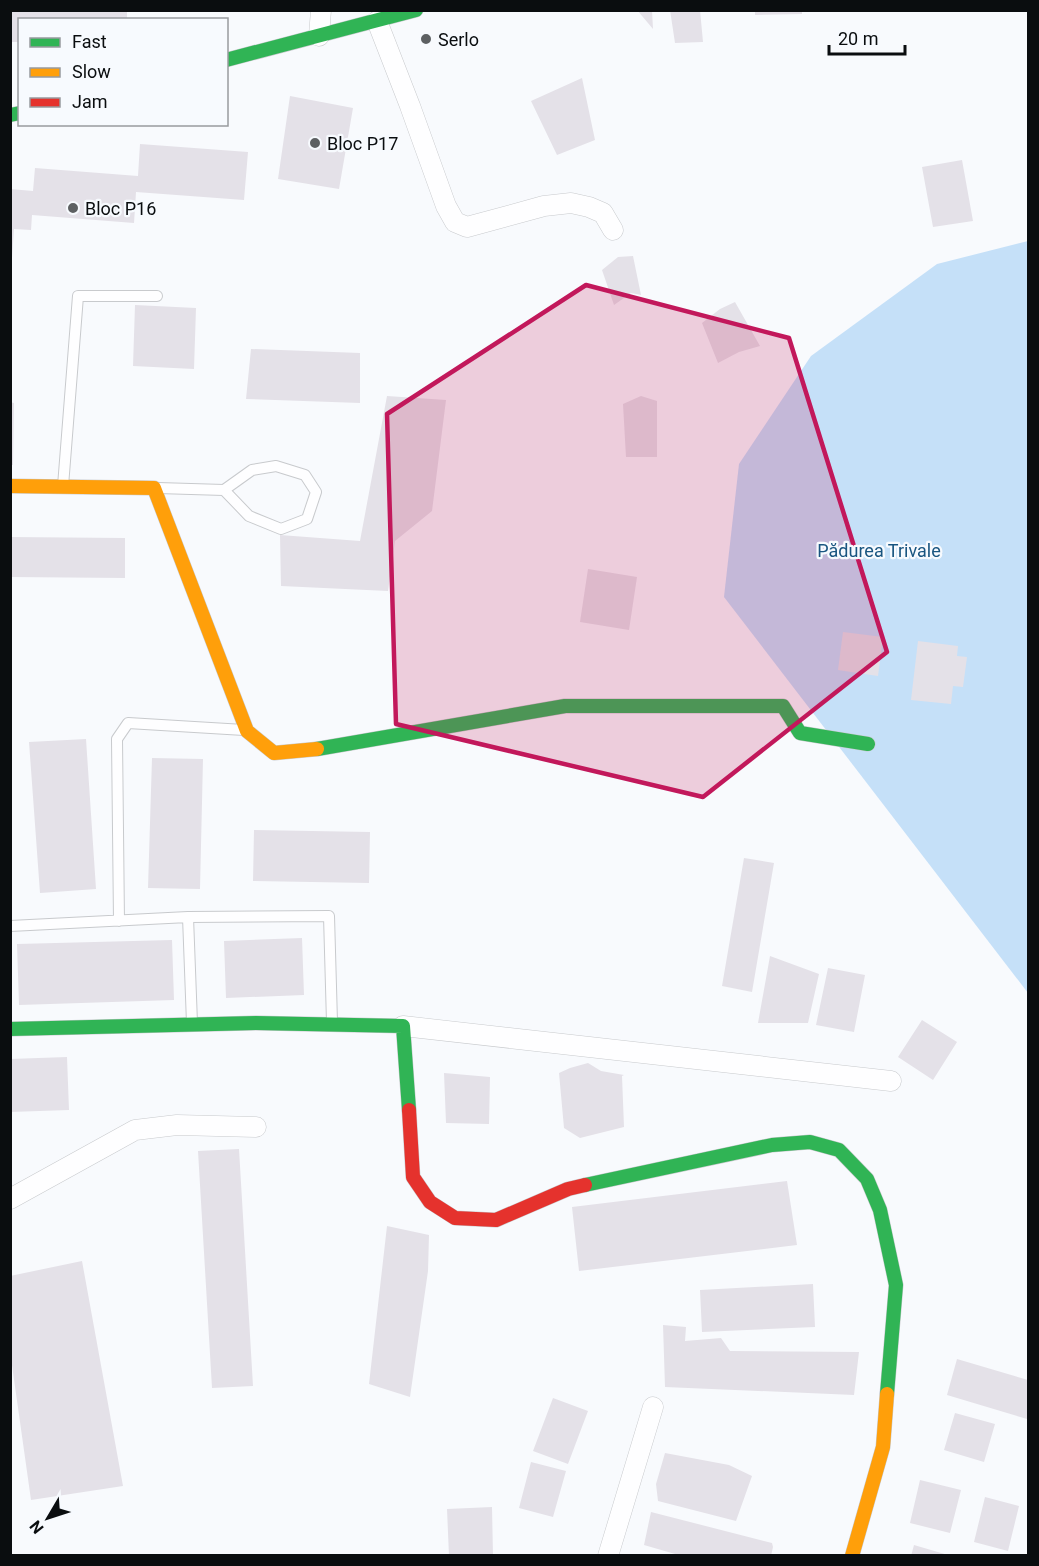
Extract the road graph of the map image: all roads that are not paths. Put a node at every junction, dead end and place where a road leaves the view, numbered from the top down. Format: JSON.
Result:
{"nodes":[{"id":1,"x":321,"y":10,"type":"edge"},
{"id":2,"x":417,"y":10,"type":"edge"},
{"id":3,"x":377,"y":21,"type":"junction"},
{"id":4,"x":320,"y":36,"type":"junction"},
{"id":5,"x":228,"y":59,"type":"edge"},
{"id":6,"x":613,"y":230,"type":"dead end"},
{"id":7,"x":158,"y":296,"type":"dead end"},
{"id":8,"x":10,"y":486,"type":"edge"},
{"id":9,"x":63,"y":486,"type":"junction"},
{"id":10,"x":154,"y":488,"type":"junction"},
{"id":11,"x":224,"y":490,"type":"junction"},
{"id":12,"x":247,"y":731,"type":"junction"},
{"id":13,"x":868,"y":744,"type":"dead end"},
{"id":14,"x":188,"y":917,"type":"junction"},
{"id":15,"x":120,"y":921,"type":"junction"},
{"id":16,"x":10,"y":926,"type":"edge"},
{"id":17,"x":332,"y":1022,"type":"junction"},
{"id":18,"x":192,"y":1023,"type":"junction"},
{"id":19,"x":403,"y":1026,"type":"junction"},
{"id":20,"x":10,"y":1029,"type":"edge"},
{"id":21,"x":891,"y":1081,"type":"dead end"},
{"id":22,"x":256,"y":1127,"type":"dead end"},
{"id":23,"x":10,"y":1199,"type":"edge"},
{"id":24,"x":653,"y":1407,"type":"dead end"},
{"id":25,"x":608,"y":1556,"type":"edge"},
{"id":26,"x":852,"y":1556,"type":"edge"}],
"edges":[{"from":1,"to":4,"type":"street"},
{"from":2,"to":3,"type":"street"},
{"from":3,"to":4,"type":"street"},
{"from":3,"to":6,"type":"street"},
{"from":4,"to":5,"type":"street"},
{"from":7,"to":9,"type":"lane"},
{"from":8,"to":9,"type":"street"},
{"from":9,"to":10,"type":"street"},
{"from":10,"to":11,"type":"lane"},
{"from":10,"to":12,"type":"street"},
{"from":11,"to":11,"type":"lane"},
{"from":12,"to":13,"type":"street"},
{"from":12,"to":15,"type":"lane"},
{"from":14,"to":15,"type":"lane"},
{"from":14,"to":17,"type":"lane"},
{"from":14,"to":18,"type":"lane"},
{"from":15,"to":16,"type":"lane"},
{"from":17,"to":18,"type":"street"},
{"from":17,"to":19,"type":"street"},
{"from":18,"to":20,"type":"street"},
{"from":19,"to":21,"type":"street"},
{"from":19,"to":26,"type":"street"},
{"from":22,"to":23,"type":"street"},
{"from":24,"to":25,"type":"street"}]}
